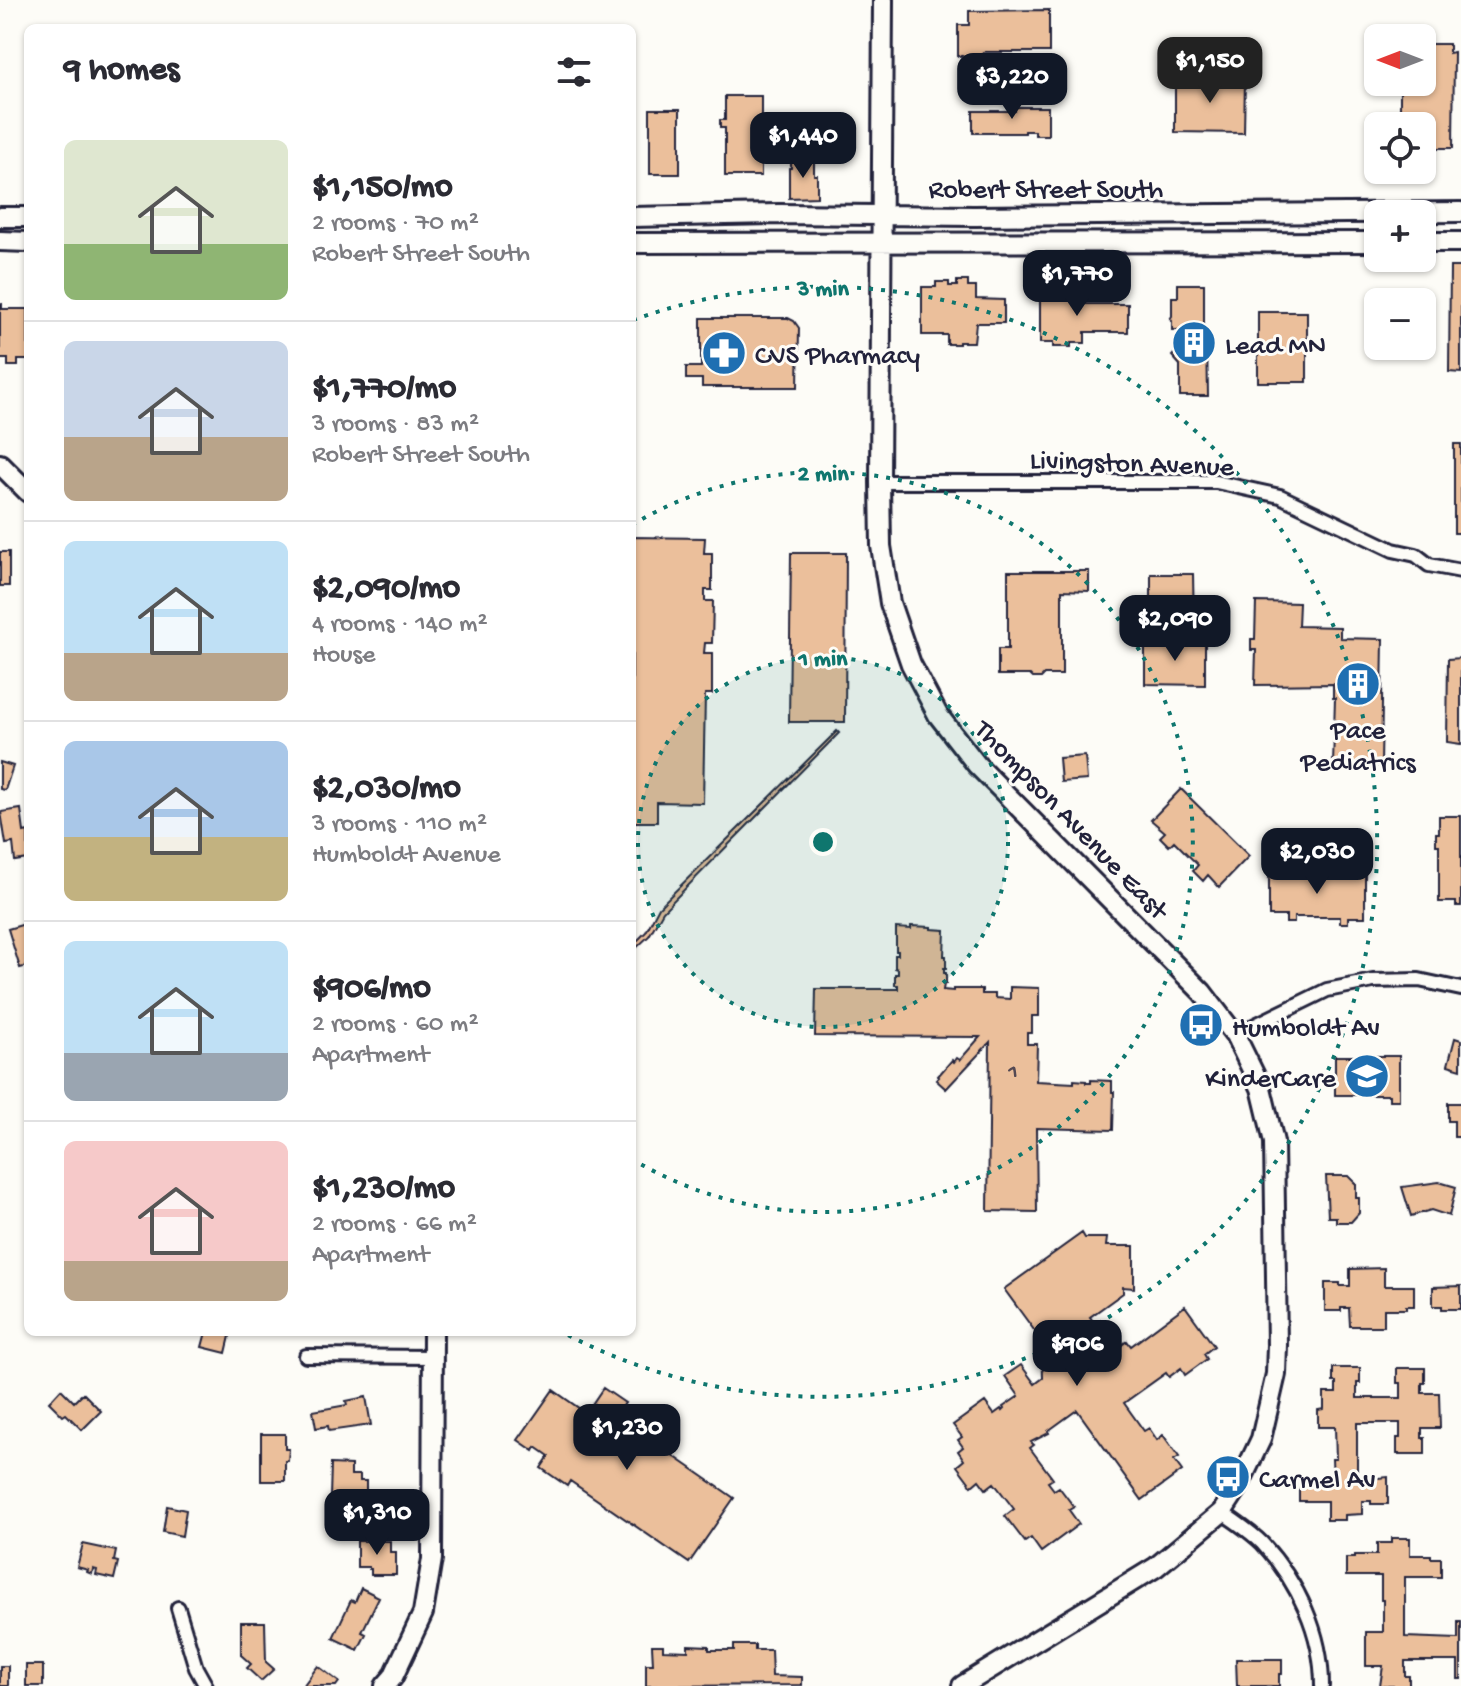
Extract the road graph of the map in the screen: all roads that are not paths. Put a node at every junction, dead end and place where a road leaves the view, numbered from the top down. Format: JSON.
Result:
{"nodes":[{"id":1,"x":883,"y":0,"type":"edge"},
{"id":2,"x":1461,"y":212,"type":"edge"},
{"id":3,"x":882,"y":215,"type":"junction"},
{"id":4,"x":0,"y":217,"type":"edge"},
{"id":5,"x":24,"y":217,"type":"edge"},
{"id":6,"x":636,"y":217,"type":"edge"},
{"id":7,"x":0,"y":241,"type":"edge"},
{"id":8,"x":24,"y":242,"type":"edge"},
{"id":9,"x":881,"y":242,"type":"junction"},
{"id":10,"x":1364,"y":242,"type":"edge"},
{"id":11,"x":1436,"y":242,"type":"edge"},
{"id":12,"x":1461,"y":242,"type":"edge"},
{"id":13,"x":636,"y":243,"type":"edge"},
{"id":14,"x":0,"y":464,"type":"edge"},
{"id":15,"x":880,"y":482,"type":"junction"},
{"id":16,"x":24,"y":488,"type":"edge"},
{"id":17,"x":1461,"y":571,"type":"edge"},
{"id":18,"x":1461,"y":989,"type":"edge"},
{"id":19,"x":1235,"y":1035,"type":"junction"},
{"id":20,"x":433,"y":1336,"type":"edge"},
{"id":21,"x":306,"y":1356,"type":"dead end"},
{"id":22,"x":433,"y":1357,"type":"junction"},
{"id":23,"x":1222,"y":1512,"type":"junction"},
{"id":24,"x":178,"y":1608,"type":"dead end"},
{"id":25,"x":206,"y":1686,"type":"edge"},
{"id":26,"x":385,"y":1686,"type":"edge"},
{"id":27,"x":962,"y":1686,"type":"edge"},
{"id":28,"x":1322,"y":1686,"type":"edge"}],
"edges":[{"from":1,"to":3,"type":"street","name":"Thompson Avenue East"},
{"from":2,"to":3,"type":"street","name":"Robert Street South"},
{"from":3,"to":6,"type":"street","name":"Robert Street South"},
{"from":3,"to":9,"type":"street","name":"Thompson Avenue East"},
{"from":4,"to":5,"type":"street"},
{"from":7,"to":8,"type":"street"},
{"from":9,"to":10,"type":"street","name":"Robert Street South"},
{"from":9,"to":13,"type":"street","name":"Robert Street South"},
{"from":9,"to":15,"type":"street","name":"Thompson Avenue East"},
{"from":11,"to":12,"type":"street"},
{"from":14,"to":16,"type":"street"},
{"from":15,"to":17,"type":"street","name":"Livingston Avenue"},
{"from":15,"to":19,"type":"street","name":"Thompson Avenue East"},
{"from":18,"to":19,"type":"street"},
{"from":19,"to":23,"type":"street","name":"Thompson Avenue East"},
{"from":20,"to":22,"type":"street"},
{"from":21,"to":22,"type":"street"},
{"from":22,"to":26,"type":"street"},
{"from":23,"to":27,"type":"street","name":"Thompson Avenue East"},
{"from":23,"to":28,"type":"street"},
{"from":24,"to":25,"type":"street"}]}
